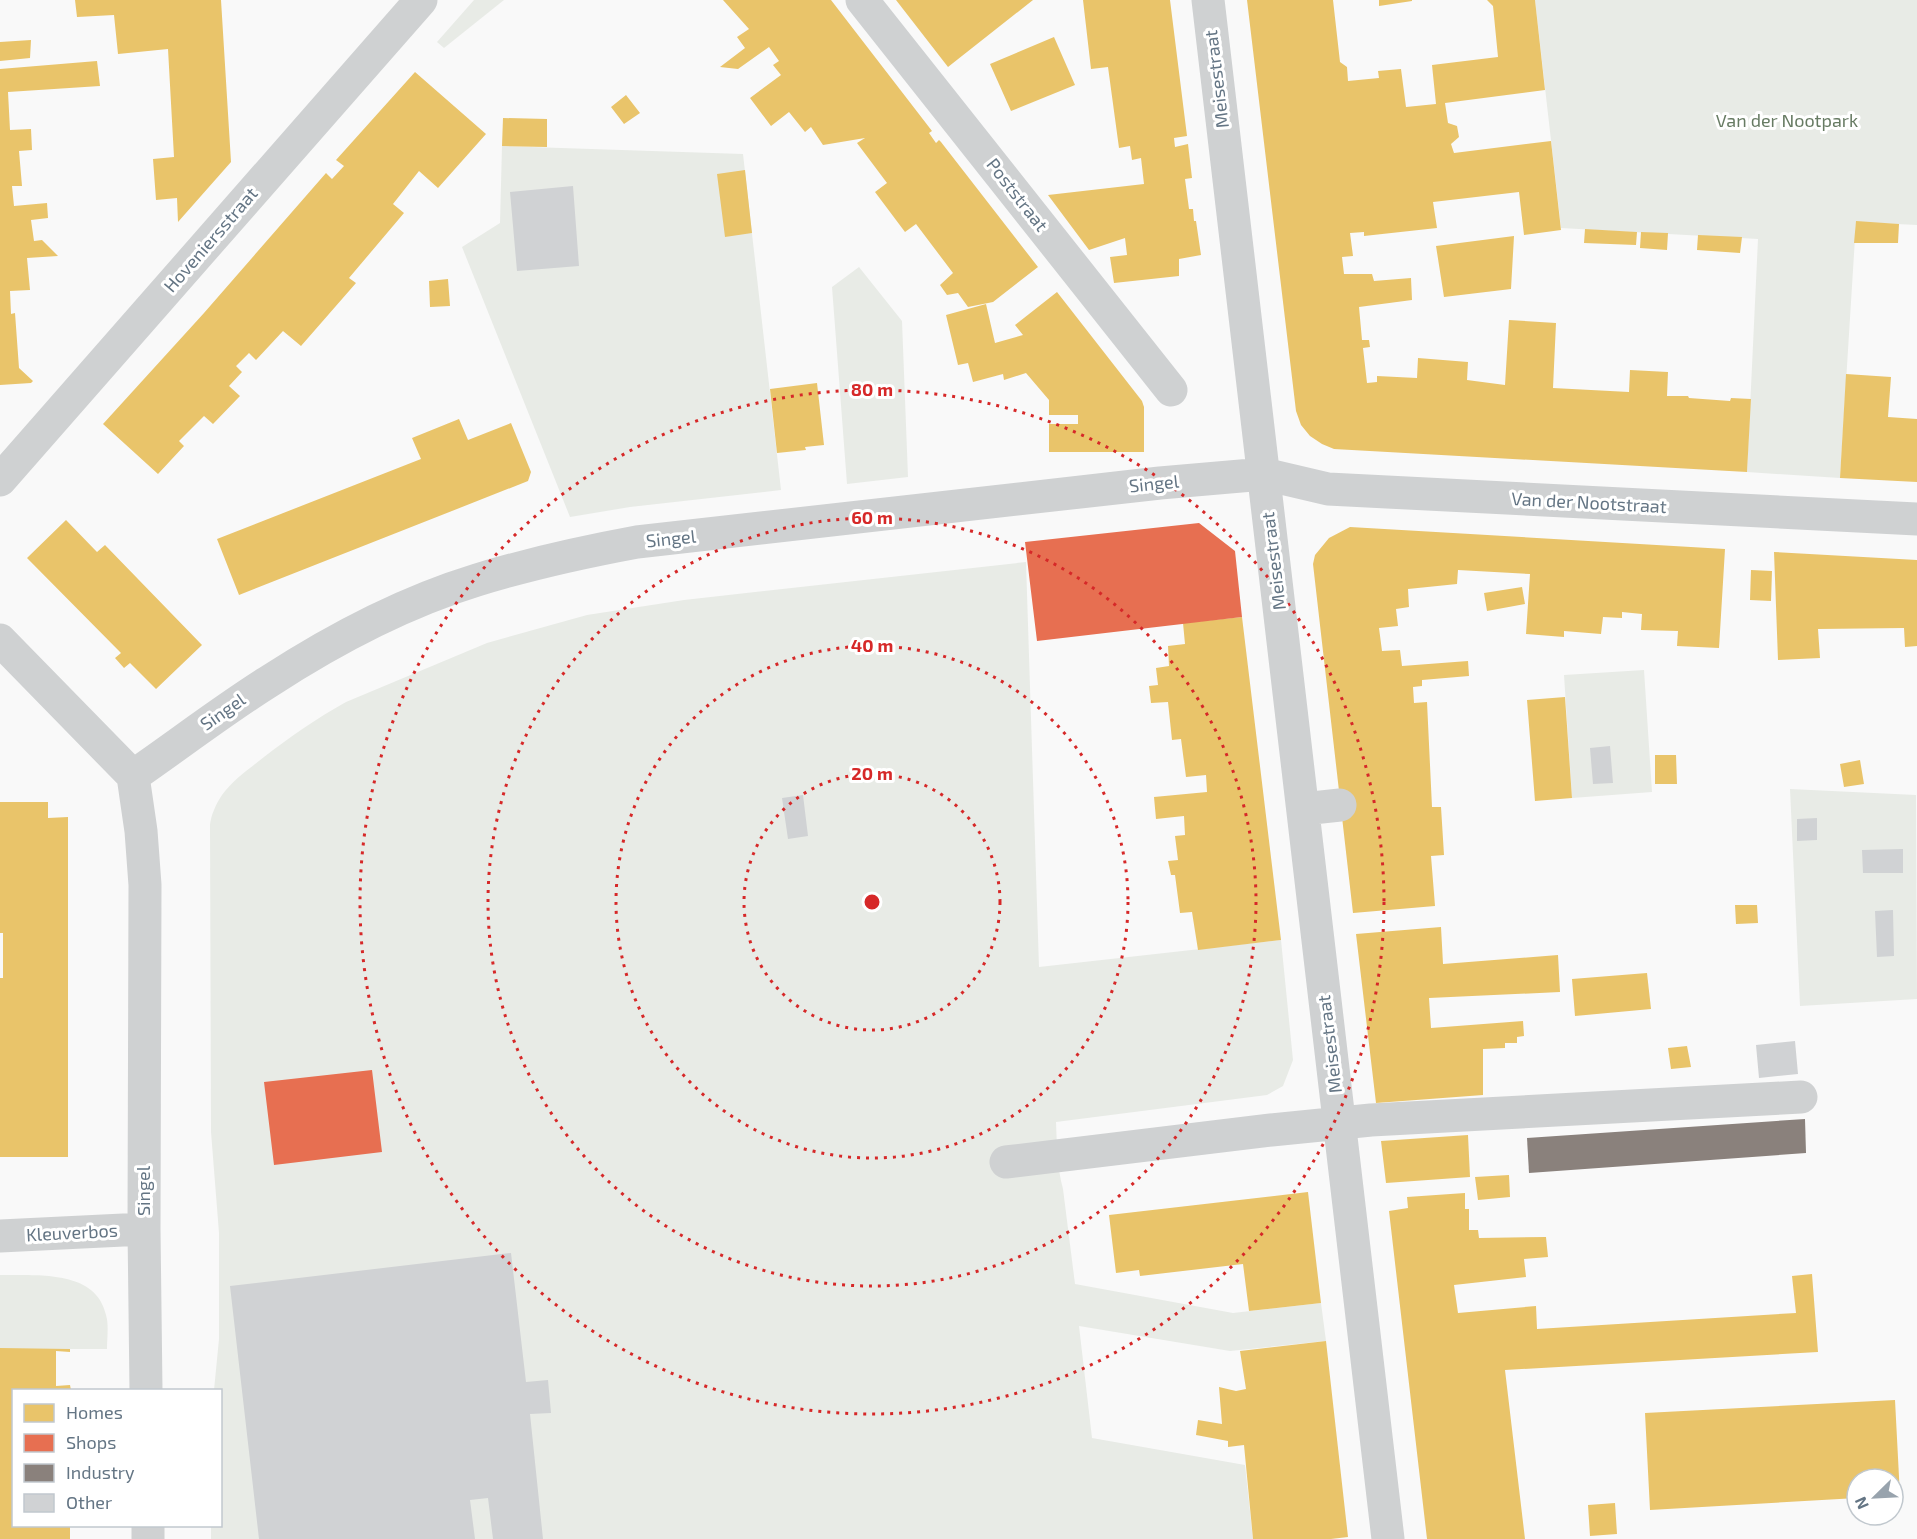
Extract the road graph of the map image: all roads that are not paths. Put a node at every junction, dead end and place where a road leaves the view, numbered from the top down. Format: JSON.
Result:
{"nodes":[{"id":1,"x":421,"y":0,"type":"edge"},
{"id":2,"x":862,"y":0,"type":"edge"},
{"id":3,"x":1208,"y":0,"type":"edge"},
{"id":4,"x":1171,"y":390,"type":"dead end"},
{"id":5,"x":1264,"y":474,"type":"junction"},
{"id":6,"x":0,"y":480,"type":"edge"},
{"id":7,"x":1917,"y":519,"type":"edge"},
{"id":8,"x":0,"y":640,"type":"edge"},
{"id":9,"x":133,"y":776,"type":"junction"},
{"id":10,"x":1340,"y":805,"type":"dead end"},
{"id":11,"x":1302,"y":809,"type":"junction"},
{"id":12,"x":1801,"y":1096,"type":"dead end"},
{"id":13,"x":1339,"y":1123,"type":"junction"},
{"id":14,"x":1006,"y":1162,"type":"dead end"},
{"id":15,"x":144,"y":1229,"type":"junction"},
{"id":16,"x":0,"y":1236,"type":"edge"},
{"id":17,"x":146,"y":1389,"type":"edge"},
{"id":18,"x":1388,"y":1539,"type":"edge"}],
"edges":[{"from":1,"to":6,"type":"street","name":"Hoveniersstraat"},
{"from":2,"to":4,"type":"street","name":"Poststraat"},
{"from":3,"to":5,"type":"street","name":"Meisestraat"},
{"from":5,"to":7,"type":"street","name":"Van der Nootstraat"},
{"from":5,"to":9,"type":"street","name":"Singel"},
{"from":5,"to":11,"type":"street","name":"Meisestraat"},
{"from":8,"to":9,"type":"street"},
{"from":9,"to":15,"type":"street","name":"Singel"},
{"from":10,"to":11,"type":"street"},
{"from":11,"to":13,"type":"street","name":"Meisestraat"},
{"from":12,"to":13,"type":"street"},
{"from":13,"to":14,"type":"street"},
{"from":13,"to":18,"type":"street","name":"Meisestraat"},
{"from":15,"to":16,"type":"street","name":"Kleuverbos"},
{"from":15,"to":17,"type":"street","name":"Singel"}]}
